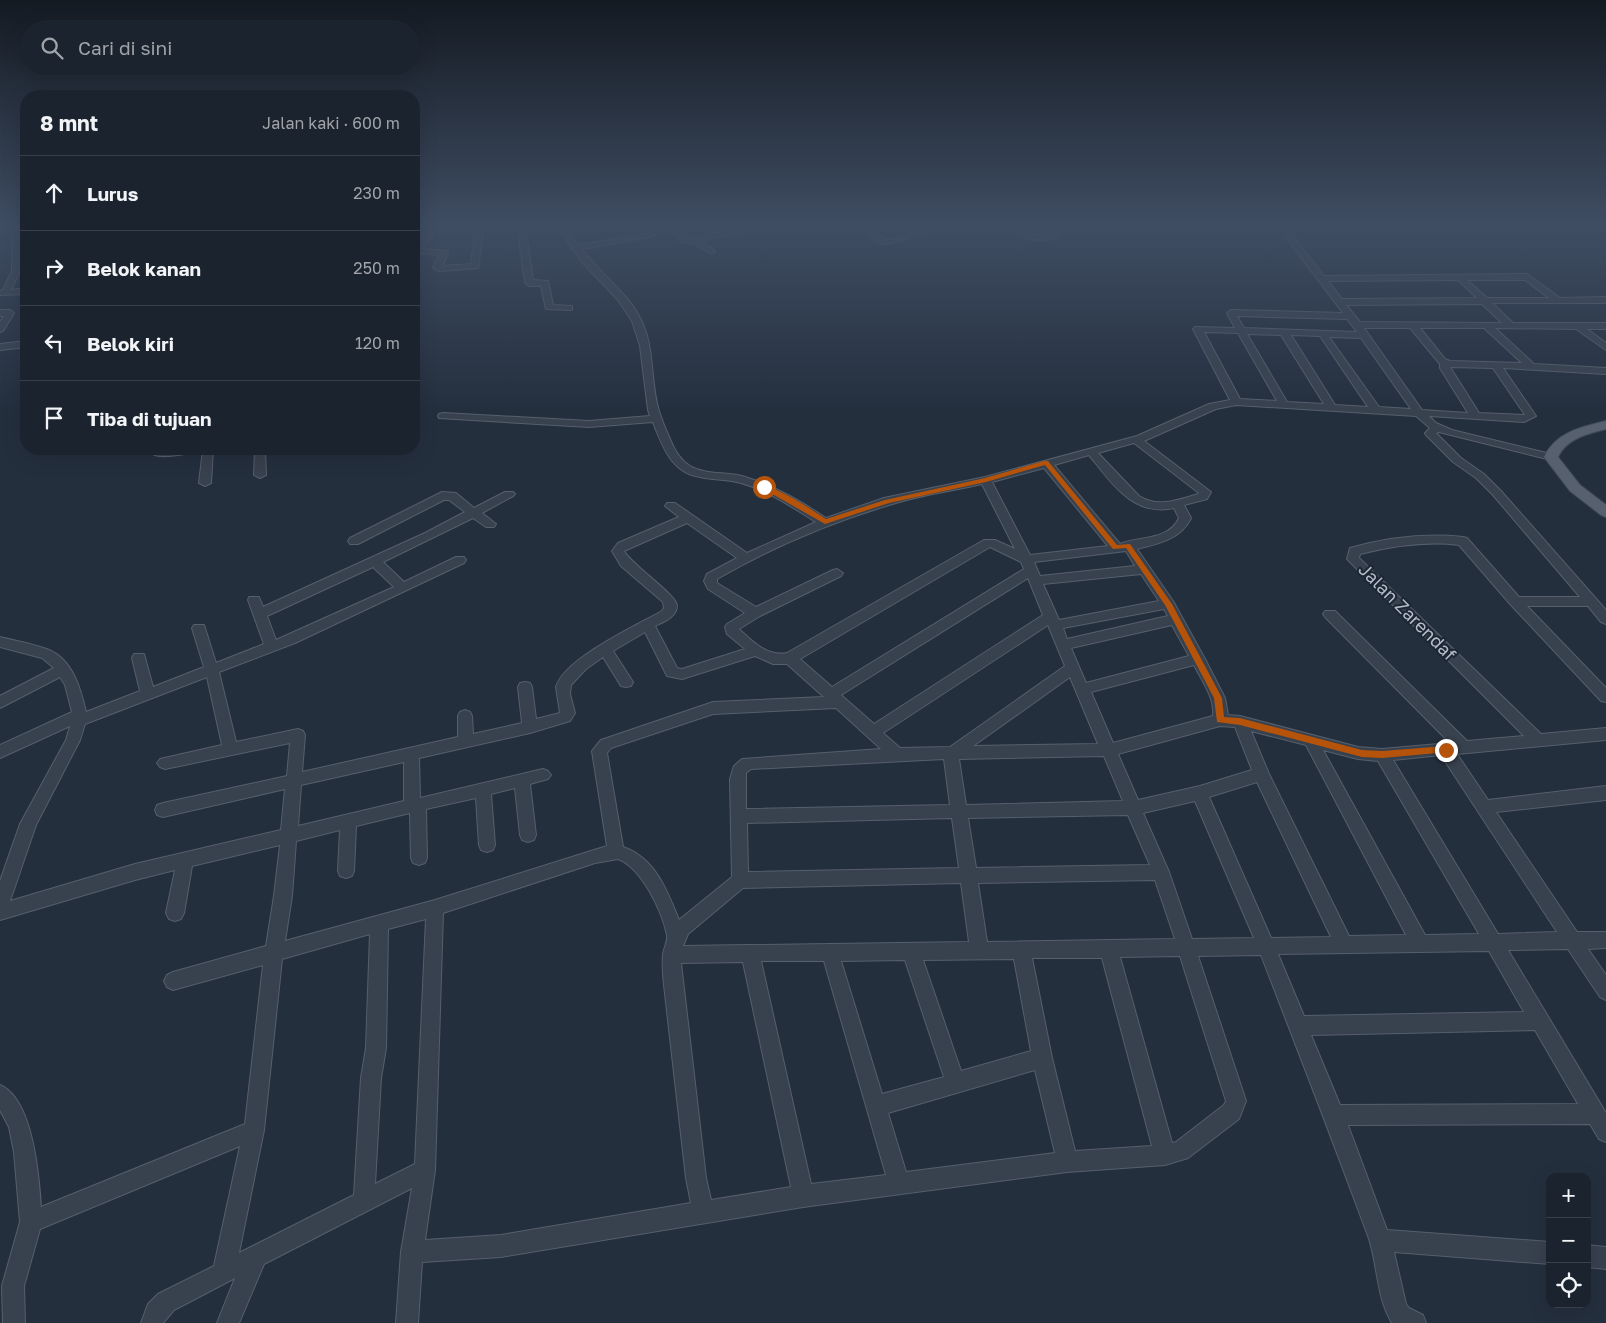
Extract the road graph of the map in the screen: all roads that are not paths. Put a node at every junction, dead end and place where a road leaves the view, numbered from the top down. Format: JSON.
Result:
{"nodes":[{"id":1,"x":546,"y":287,"type":"edge"},
{"id":2,"x":610,"y":287,"type":"edge"},
{"id":3,"x":1327,"y":287,"type":"edge"},
{"id":4,"x":1469,"y":287,"type":"edge"},
{"id":5,"x":1540,"y":287,"type":"edge"},
{"id":6,"x":20,"y":291,"type":"edge"},
{"id":7,"x":3,"y":292,"type":"edge"},
{"id":8,"x":1557,"y":300,"type":"junction"},
{"id":9,"x":1606,"y":300,"type":"edge"},
{"id":10,"x":1484,"y":301,"type":"junction"},
{"id":11,"x":1339,"y":302,"type":"junction"},
{"id":12,"x":569,"y":308,"type":"dead end"},
{"id":13,"x":0,"y":313,"type":"edge"},
{"id":14,"x":1350,"y":316,"type":"junction"},
{"id":15,"x":1357,"y":326,"type":"junction"},
{"id":16,"x":1414,"y":326,"type":"junction"},
{"id":17,"x":1487,"y":326,"type":"junction"},
{"id":18,"x":1511,"y":326,"type":"junction"},
{"id":19,"x":1578,"y":326,"type":"junction"},
{"id":20,"x":1606,"y":326,"type":"edge"},
{"id":21,"x":0,"y":329,"type":"edge"},
{"id":22,"x":1241,"y":330,"type":"junction"},
{"id":23,"x":1284,"y":332,"type":"junction"},
{"id":24,"x":1324,"y":334,"type":"junction"},
{"id":25,"x":1364,"y":335,"type":"junction"},
{"id":26,"x":20,"y":345,"type":"edge"},
{"id":27,"x":0,"y":347,"type":"edge"},
{"id":28,"x":1606,"y":347,"type":"edge"},
{"id":29,"x":1445,"y":363,"type":"junction"},
{"id":30,"x":1496,"y":365,"type":"junction"},
{"id":31,"x":1532,"y":367,"type":"junction"},
{"id":32,"x":1606,"y":371,"type":"edge"},
{"id":33,"x":1236,"y":402,"type":"junction"},
{"id":34,"x":1284,"y":405,"type":"junction"},
{"id":35,"x":1331,"y":407,"type":"junction"},
{"id":36,"x":1375,"y":409,"type":"junction"},
{"id":37,"x":1418,"y":412,"type":"junction"},
{"id":38,"x":1475,"y":415,"type":"junction"},
{"id":39,"x":443,"y":416,"type":"dead end"},
{"id":40,"x":656,"y":419,"type":"junction"},
{"id":41,"x":1606,"y":426,"type":"edge"},
{"id":42,"x":1438,"y":428,"type":"junction"},
{"id":43,"x":1135,"y":439,"type":"junction"},
{"id":44,"x":1091,"y":451,"type":"junction"},
{"id":45,"x":207,"y":455,"type":"edge"},
{"id":46,"x":260,"y":455,"type":"edge"},
{"id":47,"x":1551,"y":457,"type":"junction"},
{"id":48,"x":1046,"y":463,"type":"junction"},
{"id":49,"x":260,"y":475,"type":"dead end"},
{"id":50,"x":986,"y":480,"type":"junction"},
{"id":51,"x":205,"y":484,"type":"dead end"},
{"id":52,"x":509,"y":494,"type":"dead end"},
{"id":53,"x":1178,"y":504,"type":"junction"},
{"id":54,"x":671,"y":506,"type":"dead end"},
{"id":55,"x":1606,"y":512,"type":"edge"},
{"id":56,"x":473,"y":513,"type":"junction"},
{"id":57,"x":688,"y":518,"type":"junction"},
{"id":58,"x":825,"y":522,"type":"junction"},
{"id":59,"x":490,"y":524,"type":"dead end"},
{"id":60,"x":354,"y":541,"type":"dead end"},
{"id":61,"x":1122,"y":546,"type":"junction"},
{"id":62,"x":746,"y":558,"type":"junction"},
{"id":63,"x":460,"y":560,"type":"dead end"},
{"id":64,"x":375,"y":561,"type":"junction"},
{"id":65,"x":1144,"y":569,"type":"junction"},
{"id":66,"x":1031,"y":570,"type":"junction"},
{"id":67,"x":837,"y":573,"type":"dead end"},
{"id":68,"x":402,"y":588,"type":"junction"},
{"id":69,"x":254,"y":600,"type":"dead end"},
{"id":70,"x":1516,"y":602,"type":"junction"},
{"id":71,"x":1592,"y":602,"type":"junction"},
{"id":72,"x":1168,"y":604,"type":"junction"},
{"id":73,"x":755,"y":613,"type":"junction"},
{"id":74,"x":260,"y":614,"type":"junction"},
{"id":75,"x":1330,"y":614,"type":"dead end"},
{"id":76,"x":1176,"y":619,"type":"junction"},
{"id":77,"x":1606,"y":619,"type":"edge"},
{"id":78,"x":1053,"y":620,"type":"junction"},
{"id":79,"x":648,"y":625,"type":"junction"},
{"id":80,"x":199,"y":628,"type":"dead end"},
{"id":81,"x":0,"y":642,"type":"edge"},
{"id":82,"x":1064,"y":645,"type":"junction"},
{"id":83,"x":272,"y":647,"type":"junction"},
{"id":84,"x":605,"y":650,"type":"junction"},
{"id":85,"x":756,"y":651,"type":"junction"},
{"id":86,"x":139,"y":658,"type":"dead end"},
{"id":87,"x":790,"y":658,"type":"junction"},
{"id":88,"x":1198,"y":658,"type":"junction"},
{"id":89,"x":1073,"y":668,"type":"junction"},
{"id":90,"x":62,"y":670,"type":"junction"},
{"id":91,"x":212,"y":670,"type":"junction"},
{"id":92,"x":626,"y":682,"type":"dead end"},
{"id":93,"x":525,"y":687,"type":"dead end"},
{"id":94,"x":1083,"y":689,"type":"junction"},
{"id":95,"x":148,"y":694,"type":"junction"},
{"id":96,"x":1606,"y":697,"type":"edge"},
{"id":97,"x":836,"y":698,"type":"junction"},
{"id":98,"x":0,"y":702,"type":"edge"},
{"id":99,"x":465,"y":716,"type":"dead end"},
{"id":100,"x":79,"y":718,"type":"junction"},
{"id":101,"x":1220,"y":720,"type":"junction"},
{"id":102,"x":1240,"y":722,"type":"junction"},
{"id":103,"x":530,"y":727,"type":"junction"},
{"id":104,"x":873,"y":732,"type":"junction"},
{"id":105,"x":1606,"y":734,"type":"edge"},
{"id":106,"x":1538,"y":740,"type":"junction"},
{"id":107,"x":1311,"y":741,"type":"junction"},
{"id":108,"x":466,"y":742,"type":"junction"},
{"id":109,"x":1465,"y":748,"type":"junction"},
{"id":110,"x":230,"y":749,"type":"junction"},
{"id":111,"x":1109,"y":750,"type":"junction"},
{"id":112,"x":1446,"y":750,"type":"junction"},
{"id":113,"x":0,"y":752,"type":"edge"},
{"id":114,"x":412,"y":753,"type":"junction"},
{"id":115,"x":897,"y":754,"type":"junction"},
{"id":116,"x":951,"y":754,"type":"junction"},
{"id":117,"x":1382,"y":755,"type":"junction"},
{"id":118,"x":165,"y":763,"type":"dead end"},
{"id":119,"x":1261,"y":774,"type":"junction"},
{"id":120,"x":543,"y":775,"type":"dead end"},
{"id":121,"x":522,"y":780,"type":"junction"},
{"id":122,"x":294,"y":781,"type":"junction"},
{"id":123,"x":482,"y":789,"type":"junction"},
{"id":124,"x":1200,"y":793,"type":"junction"},
{"id":125,"x":1606,"y":793,"type":"edge"},
{"id":126,"x":415,"y":805,"type":"junction"},
{"id":127,"x":1485,"y":807,"type":"junction"},
{"id":128,"x":1134,"y":808,"type":"junction"},
{"id":129,"x":163,"y":810,"type":"dead end"},
{"id":130,"x":960,"y":812,"type":"junction"},
{"id":131,"x":739,"y":816,"type":"junction"},
{"id":132,"x":348,"y":821,"type":"junction"},
{"id":133,"x":528,"y":835,"type":"dead end"},
{"id":134,"x":288,"y":836,"type":"junction"},
{"id":135,"x":487,"y":845,"type":"dead end"},
{"id":136,"x":616,"y":851,"type":"junction"},
{"id":137,"x":419,"y":858,"type":"dead end"},
{"id":138,"x":184,"y":860,"type":"junction"},
{"id":139,"x":346,"y":871,"type":"dead end"},
{"id":140,"x":1161,"y":872,"type":"junction"},
{"id":141,"x":969,"y":875,"type":"junction"},
{"id":142,"x":740,"y":880,"type":"junction"},
{"id":143,"x":0,"y":906,"type":"edge"},
{"id":144,"x":435,"y":908,"type":"junction"},
{"id":145,"x":0,"y":912,"type":"edge"},
{"id":146,"x":175,"y":913,"type":"dead end"},
{"id":147,"x":379,"y":923,"type":"junction"},
{"id":148,"x":676,"y":936,"type":"junction"},
{"id":149,"x":1606,"y":940,"type":"edge"},
{"id":150,"x":1493,"y":941,"type":"junction"},
{"id":151,"x":1574,"y":941,"type":"junction"},
{"id":152,"x":1419,"y":942,"type":"junction"},
{"id":153,"x":1344,"y":944,"type":"junction"},
{"id":154,"x":1266,"y":946,"type":"junction"},
{"id":155,"x":1186,"y":948,"type":"junction"},
{"id":156,"x":1109,"y":949,"type":"junction"},
{"id":157,"x":979,"y":950,"type":"junction"},
{"id":158,"x":911,"y":951,"type":"junction"},
{"id":159,"x":1022,"y":951,"type":"junction"},
{"id":160,"x":830,"y":952,"type":"junction"},
{"id":161,"x":274,"y":953,"type":"junction"},
{"id":162,"x":750,"y":953,"type":"junction"},
{"id":163,"x":672,"y":955,"type":"junction"},
{"id":164,"x":173,"y":981,"type":"dead end"},
{"id":165,"x":1606,"y":991,"type":"edge"},
{"id":166,"x":1540,"y":1021,"type":"junction"},
{"id":167,"x":1298,"y":1026,"type":"junction"},
{"id":168,"x":1042,"y":1058,"type":"junction"},
{"id":169,"x":956,"y":1084,"type":"junction"},
{"id":170,"x":0,"y":1095,"type":"edge"},
{"id":171,"x":876,"y":1106,"type":"junction"},
{"id":172,"x":1596,"y":1114,"type":"junction"},
{"id":173,"x":1334,"y":1115,"type":"junction"},
{"id":174,"x":254,"y":1130,"type":"junction"},
{"id":175,"x":1606,"y":1132,"type":"edge"},
{"id":176,"x":1165,"y":1156,"type":"junction"},
{"id":177,"x":1067,"y":1162,"type":"junction"},
{"id":178,"x":424,"y":1170,"type":"junction"},
{"id":179,"x":899,"y":1184,"type":"junction"},
{"id":180,"x":803,"y":1196,"type":"junction"},
{"id":181,"x":364,"y":1198,"type":"junction"},
{"id":182,"x":703,"y":1211,"type":"junction"},
{"id":183,"x":31,"y":1222,"type":"junction"},
{"id":184,"x":1380,"y":1240,"type":"junction"},
{"id":185,"x":412,"y":1252,"type":"junction"},
{"id":186,"x":257,"y":1254,"type":"junction"},
{"id":187,"x":1546,"y":1254,"type":"edge"},
{"id":188,"x":1591,"y":1256,"type":"edge"},
{"id":189,"x":1606,"y":1258,"type":"edge"},
{"id":190,"x":224,"y":1272,"type":"junction"},
{"id":191,"x":7,"y":1288,"type":"edge"},
{"id":192,"x":14,"y":1323,"type":"edge"},
{"id":193,"x":152,"y":1323,"type":"edge"},
{"id":194,"x":228,"y":1323,"type":"edge"},
{"id":195,"x":408,"y":1323,"type":"edge"},
{"id":196,"x":1415,"y":1323,"type":"edge"}],
"edges":[{"from":1,"to":12,"type":"street"},
{"from":2,"to":40,"type":"street"},
{"from":3,"to":11,"type":"street"},
{"from":4,"to":10,"type":"street"},
{"from":5,"to":8,"type":"street"},
{"from":6,"to":7,"type":"street"},
{"from":8,"to":9,"type":"street"},
{"from":8,"to":10,"type":"street"},
{"from":10,"to":11,"type":"street"},
{"from":10,"to":18,"type":"street"},
{"from":11,"to":14,"type":"street"},
{"from":13,"to":21,"type":"street"},
{"from":14,"to":15,"type":"street"},
{"from":14,"to":22,"type":"street"},
{"from":15,"to":16,"type":"street"},
{"from":15,"to":25,"type":"street"},
{"from":16,"to":17,"type":"street"},
{"from":16,"to":29,"type":"street"},
{"from":17,"to":18,"type":"street"},
{"from":17,"to":31,"type":"street"},
{"from":18,"to":19,"type":"street"},
{"from":19,"to":20,"type":"street"},
{"from":19,"to":28,"type":"street"},
{"from":22,"to":23,"type":"street"},
{"from":22,"to":33,"type":"street"},
{"from":22,"to":34,"type":"street"},
{"from":23,"to":24,"type":"street"},
{"from":23,"to":35,"type":"street"},
{"from":24,"to":25,"type":"street"},
{"from":24,"to":36,"type":"street"},
{"from":25,"to":37,"type":"street"},
{"from":26,"to":27,"type":"street"},
{"from":29,"to":30,"type":"street"},
{"from":29,"to":38,"type":"street"},
{"from":30,"to":31,"type":"street"},
{"from":30,"to":38,"type":"street"},
{"from":31,"to":32,"type":"street"},
{"from":33,"to":34,"type":"street"},
{"from":33,"to":43,"type":"street"},
{"from":34,"to":35,"type":"street"},
{"from":35,"to":36,"type":"street"},
{"from":36,"to":37,"type":"street"},
{"from":37,"to":38,"type":"street"},
{"from":37,"to":42,"type":"street"},
{"from":39,"to":40,"type":"street"},
{"from":40,"to":58,"type":"street"},
{"from":41,"to":47,"type":"main road"},
{"from":42,"to":47,"type":"street"},
{"from":42,"to":71,"type":"street"},
{"from":43,"to":44,"type":"street"},
{"from":43,"to":53,"type":"street"},
{"from":44,"to":48,"type":"street"},
{"from":44,"to":53,"type":"street"},
{"from":45,"to":51,"type":"street"},
{"from":46,"to":49,"type":"street"},
{"from":47,"to":55,"type":"main road"},
{"from":48,"to":50,"type":"street"},
{"from":48,"to":61,"type":"street"},
{"from":50,"to":58,"type":"street"},
{"from":50,"to":66,"type":"street"},
{"from":52,"to":56,"type":"street"},
{"from":53,"to":61,"type":"street"},
{"from":54,"to":57,"type":"street"},
{"from":56,"to":59,"type":"street"},
{"from":56,"to":60,"type":"street"},
{"from":56,"to":64,"type":"street"},
{"from":57,"to":62,"type":"street"},
{"from":57,"to":79,"type":"street"},
{"from":58,"to":62,"type":"street"},
{"from":61,"to":65,"type":"street"},
{"from":61,"to":66,"type":"street"},
{"from":62,"to":73,"type":"street"},
{"from":63,"to":68,"type":"street"},
{"from":64,"to":68,"type":"street"},
{"from":64,"to":74,"type":"street"},
{"from":65,"to":66,"type":"street"},
{"from":65,"to":72,"type":"street"},
{"from":66,"to":78,"type":"street"},
{"from":66,"to":87,"type":"street"},
{"from":66,"to":97,"type":"street"},
{"from":67,"to":73,"type":"street"},
{"from":68,"to":83,"type":"street"},
{"from":69,"to":74,"type":"street"},
{"from":70,"to":71,"type":"street"},
{"from":70,"to":96,"type":"street"},
{"from":70,"to":106,"type":"street","name":"Jalan Zarendaf"},
{"from":71,"to":77,"type":"street"},
{"from":72,"to":76,"type":"street"},
{"from":72,"to":78,"type":"street"},
{"from":73,"to":85,"type":"street"},
{"from":74,"to":83,"type":"street"},
{"from":75,"to":109,"type":"street"},
{"from":76,"to":82,"type":"street"},
{"from":76,"to":88,"type":"street"},
{"from":78,"to":82,"type":"street"},
{"from":78,"to":104,"type":"street"},
{"from":79,"to":84,"type":"street"},
{"from":79,"to":85,"type":"street"},
{"from":80,"to":91,"type":"street"},
{"from":81,"to":90,"type":"street"},
{"from":82,"to":89,"type":"street"},
{"from":83,"to":91,"type":"street"},
{"from":84,"to":92,"type":"street"},
{"from":84,"to":103,"type":"street"},
{"from":85,"to":87,"type":"street"},
{"from":86,"to":95,"type":"street"},
{"from":87,"to":97,"type":"street"},
{"from":88,"to":94,"type":"street"},
{"from":88,"to":101,"type":"street"},
{"from":89,"to":94,"type":"street"},
{"from":89,"to":116,"type":"street"},
{"from":90,"to":98,"type":"street"},
{"from":90,"to":100,"type":"street"},
{"from":91,"to":95,"type":"street"},
{"from":91,"to":110,"type":"street"},
{"from":93,"to":103,"type":"street"},
{"from":94,"to":111,"type":"street"},
{"from":95,"to":100,"type":"street"},
{"from":97,"to":104,"type":"street"},
{"from":97,"to":136,"type":"street"},
{"from":99,"to":108,"type":"street"},
{"from":100,"to":113,"type":"street"},
{"from":100,"to":143,"type":"street"},
{"from":101,"to":102,"type":"street"},
{"from":101,"to":111,"type":"street"},
{"from":102,"to":107,"type":"street"},
{"from":102,"to":119,"type":"street"},
{"from":103,"to":108,"type":"street"},
{"from":104,"to":115,"type":"street"},
{"from":105,"to":106,"type":"street"},
{"from":106,"to":109,"type":"street"},
{"from":107,"to":117,"type":"street"},
{"from":107,"to":152,"type":"street"},
{"from":108,"to":114,"type":"street"},
{"from":109,"to":112,"type":"street"},
{"from":110,"to":118,"type":"street"},
{"from":110,"to":122,"type":"street"},
{"from":111,"to":116,"type":"street"},
{"from":111,"to":128,"type":"street"},
{"from":112,"to":117,"type":"street"},
{"from":112,"to":127,"type":"street"},
{"from":114,"to":122,"type":"street"},
{"from":114,"to":126,"type":"street"},
{"from":115,"to":116,"type":"street"},
{"from":115,"to":131,"type":"street"},
{"from":116,"to":130,"type":"street"},
{"from":117,"to":150,"type":"street"},
{"from":119,"to":124,"type":"street"},
{"from":119,"to":153,"type":"street"},
{"from":120,"to":121,"type":"street"},
{"from":121,"to":123,"type":"street"},
{"from":121,"to":133,"type":"street"},
{"from":122,"to":129,"type":"street"},
{"from":122,"to":134,"type":"street"},
{"from":123,"to":126,"type":"street"},
{"from":123,"to":135,"type":"street"},
{"from":124,"to":128,"type":"street"},
{"from":124,"to":154,"type":"street"},
{"from":125,"to":127,"type":"street"},
{"from":126,"to":132,"type":"street"},
{"from":126,"to":137,"type":"street"},
{"from":127,"to":151,"type":"street"},
{"from":128,"to":130,"type":"street"},
{"from":128,"to":140,"type":"street"},
{"from":130,"to":131,"type":"street"},
{"from":130,"to":141,"type":"street"},
{"from":131,"to":142,"type":"street"},
{"from":132,"to":134,"type":"street"},
{"from":132,"to":139,"type":"street"},
{"from":134,"to":138,"type":"street"},
{"from":134,"to":161,"type":"street"},
{"from":136,"to":144,"type":"street"},
{"from":136,"to":148,"type":"street"},
{"from":138,"to":145,"type":"street"},
{"from":138,"to":146,"type":"street"},
{"from":140,"to":141,"type":"street"},
{"from":140,"to":155,"type":"street"},
{"from":141,"to":142,"type":"street"},
{"from":141,"to":157,"type":"street"},
{"from":142,"to":148,"type":"street"},
{"from":144,"to":147,"type":"street"},
{"from":144,"to":178,"type":"street"},
{"from":147,"to":161,"type":"street"},
{"from":147,"to":181,"type":"street"},
{"from":148,"to":163,"type":"street"},
{"from":149,"to":151,"type":"street"},
{"from":150,"to":151,"type":"street"},
{"from":150,"to":152,"type":"street"},
{"from":150,"to":166,"type":"street"},
{"from":151,"to":165,"type":"street"},
{"from":152,"to":153,"type":"street"},
{"from":153,"to":154,"type":"street"},
{"from":154,"to":155,"type":"street"},
{"from":154,"to":167,"type":"street"},
{"from":155,"to":156,"type":"street"},
{"from":155,"to":176,"type":"street"},
{"from":156,"to":159,"type":"street"},
{"from":156,"to":176,"type":"street"},
{"from":157,"to":158,"type":"street"},
{"from":157,"to":159,"type":"street"},
{"from":158,"to":160,"type":"street"},
{"from":158,"to":169,"type":"street"},
{"from":159,"to":168,"type":"street"},
{"from":160,"to":162,"type":"street"},
{"from":160,"to":171,"type":"street"},
{"from":161,"to":164,"type":"street"},
{"from":161,"to":174,"type":"street"},
{"from":162,"to":163,"type":"street"},
{"from":162,"to":180,"type":"street"},
{"from":163,"to":182,"type":"street"},
{"from":166,"to":167,"type":"street"},
{"from":166,"to":172,"type":"street"},
{"from":167,"to":173,"type":"street"},
{"from":168,"to":169,"type":"street"},
{"from":168,"to":177,"type":"street"},
{"from":169,"to":171,"type":"street"},
{"from":170,"to":183,"type":"street"},
{"from":171,"to":179,"type":"street"},
{"from":172,"to":173,"type":"street"},
{"from":172,"to":175,"type":"street"},
{"from":173,"to":184,"type":"street"},
{"from":174,"to":183,"type":"street"},
{"from":174,"to":190,"type":"street"},
{"from":176,"to":177,"type":"street"},
{"from":177,"to":179,"type":"street"},
{"from":178,"to":181,"type":"street"},
{"from":178,"to":185,"type":"street"},
{"from":179,"to":180,"type":"street"},
{"from":180,"to":182,"type":"street"},
{"from":181,"to":186,"type":"street"},
{"from":182,"to":185,"type":"street"},
{"from":183,"to":191,"type":"street"},
{"from":184,"to":187,"type":"street"},
{"from":184,"to":196,"type":"street"},
{"from":185,"to":195,"type":"street"},
{"from":186,"to":190,"type":"street"},
{"from":186,"to":194,"type":"street"},
{"from":188,"to":189,"type":"street"},
{"from":190,"to":193,"type":"street"},
{"from":191,"to":192,"type":"street"}]}
